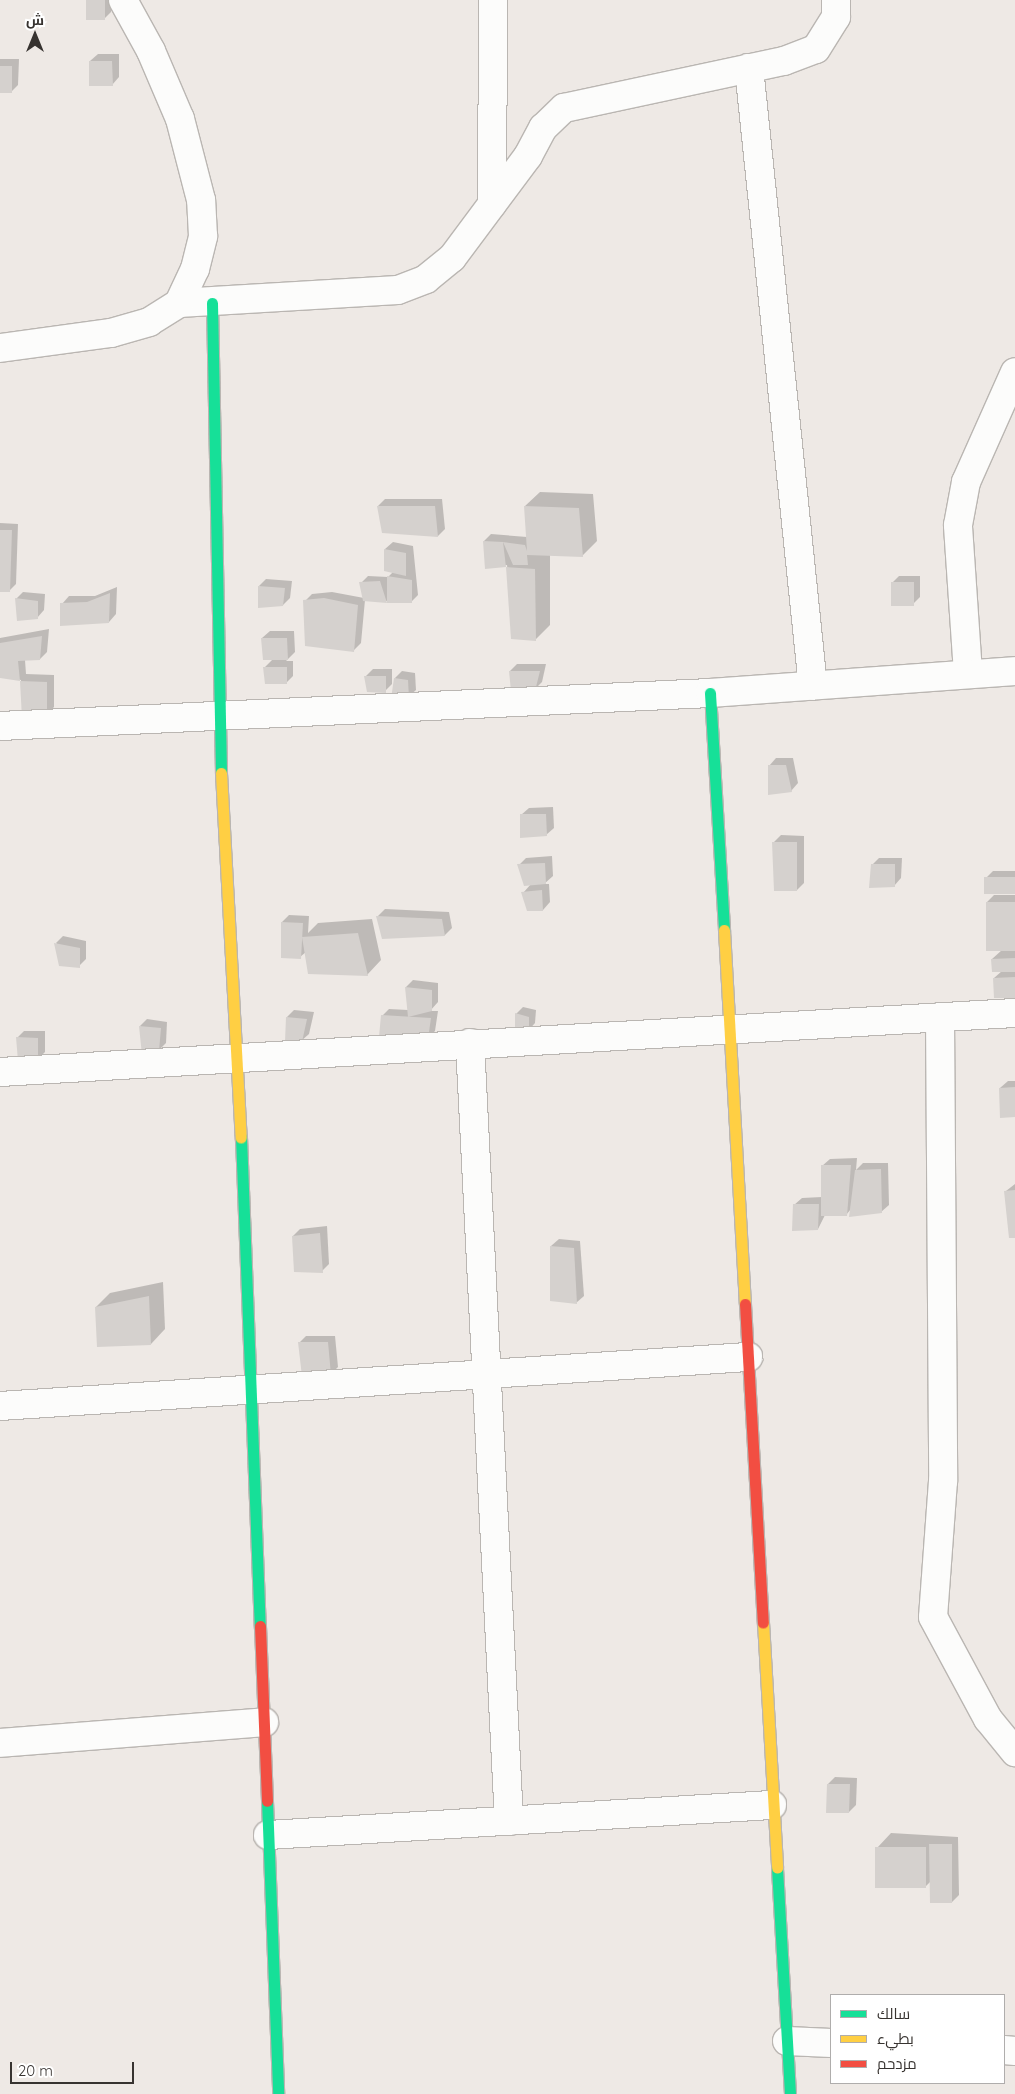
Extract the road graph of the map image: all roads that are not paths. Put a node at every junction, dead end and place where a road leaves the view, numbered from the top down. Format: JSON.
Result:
{"nodes":[{"id":1,"x":122,"y":0,"type":"edge"},
{"id":2,"x":492,"y":0,"type":"edge"},
{"id":3,"x":836,"y":0,"type":"edge"},
{"id":4,"x":749,"y":68,"type":"junction"},
{"id":5,"x":492,"y":204,"type":"junction"},
{"id":6,"x":180,"y":303,"type":"junction"},
{"id":7,"x":212,"y":303,"type":"junction"},
{"id":8,"x":0,"y":348,"type":"edge"},
{"id":9,"x":1015,"y":372,"type":"edge"},
{"id":10,"x":1015,"y":671,"type":"edge"},
{"id":11,"x":968,"y":673,"type":"junction"},
{"id":12,"x":813,"y":686,"type":"junction"},
{"id":13,"x":710,"y":693,"type":"junction"},
{"id":14,"x":217,"y":714,"type":"junction"},
{"id":15,"x":0,"y":726,"type":"edge"},
{"id":16,"x":1015,"y":1013,"type":"edge"},
{"id":17,"x":940,"y":1017,"type":"junction"},
{"id":18,"x":729,"y":1027,"type":"junction"},
{"id":19,"x":470,"y":1043,"type":"junction"},
{"id":20,"x":238,"y":1057,"type":"junction"},
{"id":21,"x":0,"y":1072,"type":"edge"},
{"id":22,"x":748,"y":1358,"type":"junction"},
{"id":23,"x":487,"y":1372,"type":"junction"},
{"id":24,"x":251,"y":1388,"type":"junction"},
{"id":25,"x":0,"y":1406,"type":"edge"},
{"id":26,"x":264,"y":1722,"type":"junction"},
{"id":27,"x":0,"y":1743,"type":"edge"},
{"id":28,"x":1015,"y":1752,"type":"edge"},
{"id":29,"x":772,"y":1805,"type":"junction"},
{"id":30,"x":509,"y":1820,"type":"junction"},
{"id":31,"x":268,"y":1835,"type":"junction"},
{"id":32,"x":787,"y":2041,"type":"junction"},
{"id":33,"x":830,"y":2043,"type":"edge"},
{"id":34,"x":278,"y":2094,"type":"edge"},
{"id":35,"x":790,"y":2094,"type":"edge"}],
"edges":[{"from":1,"to":6,"type":"street"},
{"from":2,"to":5,"type":"street"},
{"from":3,"to":4,"type":"street"},
{"from":4,"to":5,"type":"street"},
{"from":4,"to":12,"type":"street"},
{"from":5,"to":7,"type":"street"},
{"from":6,"to":7,"type":"street"},
{"from":6,"to":8,"type":"street"},
{"from":7,"to":14,"type":"street"},
{"from":9,"to":11,"type":"street"},
{"from":10,"to":11,"type":"street"},
{"from":11,"to":12,"type":"street"},
{"from":12,"to":13,"type":"street"},
{"from":13,"to":14,"type":"street"},
{"from":13,"to":18,"type":"street"},
{"from":14,"to":15,"type":"street"},
{"from":14,"to":20,"type":"street"},
{"from":16,"to":17,"type":"street"},
{"from":17,"to":18,"type":"street"},
{"from":17,"to":28,"type":"street"},
{"from":18,"to":19,"type":"street"},
{"from":18,"to":22,"type":"street"},
{"from":19,"to":20,"type":"street"},
{"from":19,"to":23,"type":"street"},
{"from":20,"to":21,"type":"street"},
{"from":20,"to":24,"type":"street"},
{"from":22,"to":23,"type":"street"},
{"from":22,"to":29,"type":"street"},
{"from":23,"to":24,"type":"street"},
{"from":23,"to":30,"type":"street"},
{"from":24,"to":25,"type":"street"},
{"from":24,"to":26,"type":"street"},
{"from":26,"to":27,"type":"street"},
{"from":26,"to":31,"type":"street"},
{"from":29,"to":30,"type":"street"},
{"from":29,"to":32,"type":"street"},
{"from":30,"to":31,"type":"street"},
{"from":31,"to":34,"type":"street"},
{"from":32,"to":33,"type":"street"},
{"from":32,"to":35,"type":"street"}]}
